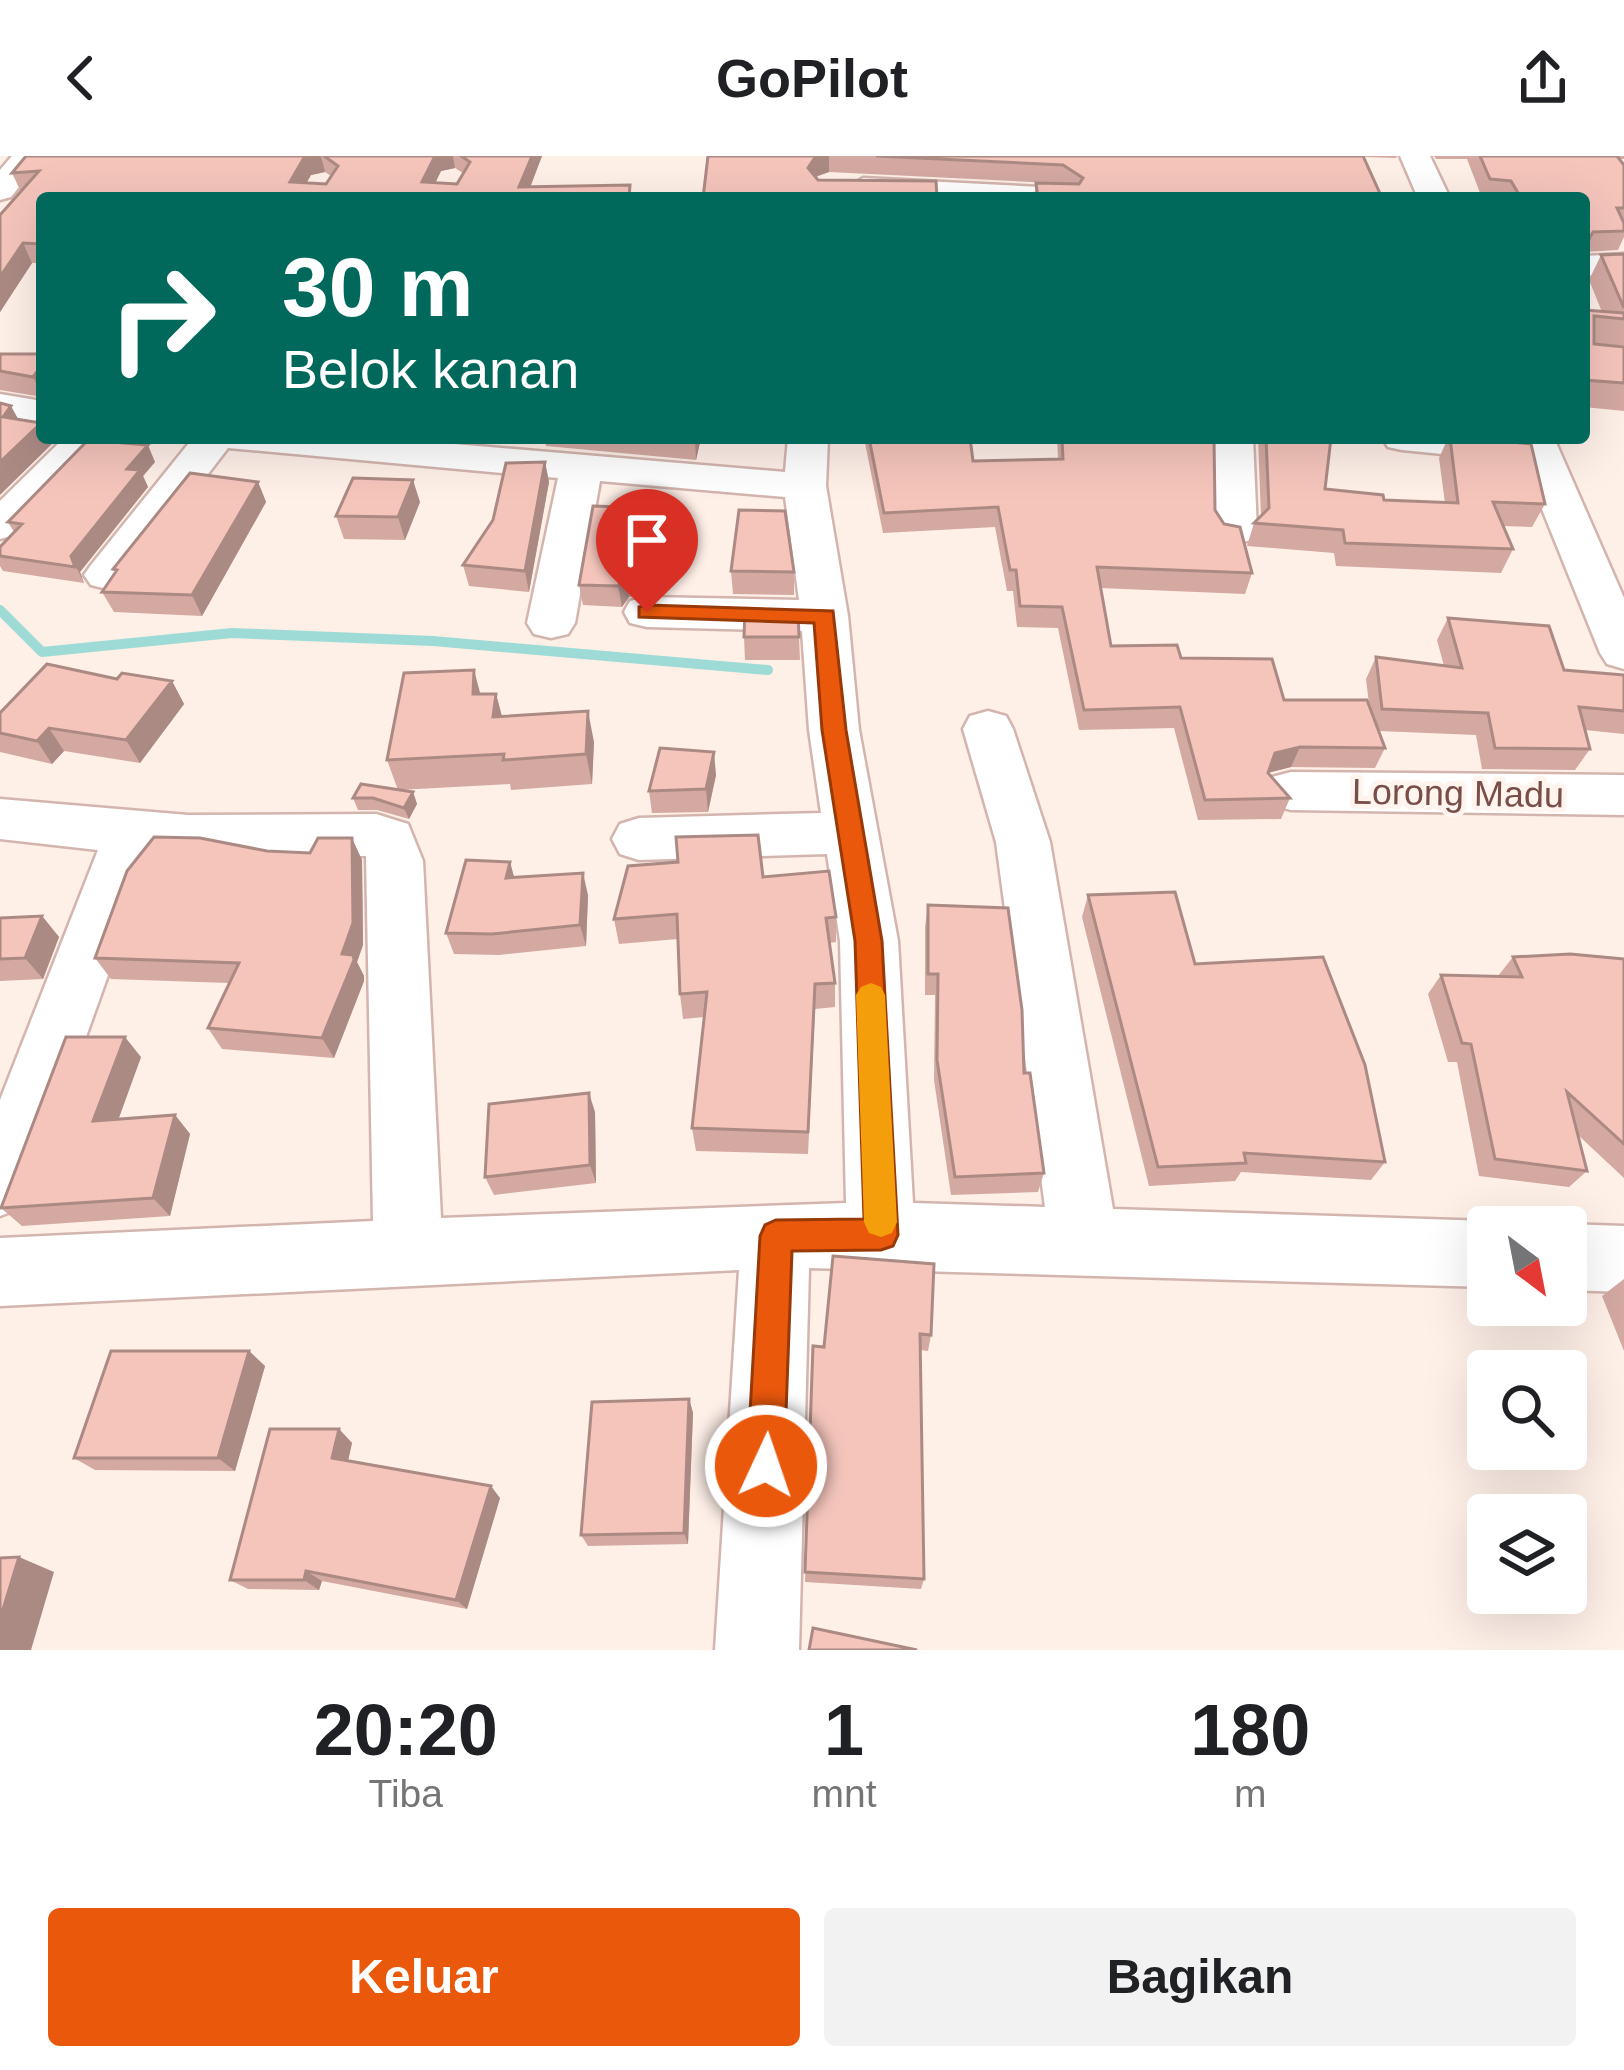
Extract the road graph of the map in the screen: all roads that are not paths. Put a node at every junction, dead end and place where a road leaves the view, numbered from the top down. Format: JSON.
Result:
{"nodes":[{"id":1,"x":29,"y":156,"type":"edge"},
{"id":2,"x":1414,"y":156,"type":"edge"},
{"id":3,"x":831,"y":176,"type":"edge"},
{"id":4,"x":972,"y":187,"type":"edge"},
{"id":5,"x":0,"y":190,"type":"edge"},
{"id":6,"x":1012,"y":192,"type":"edge"},
{"id":7,"x":1431,"y":192,"type":"edge"},
{"id":8,"x":1624,"y":264,"type":"edge"},
{"id":9,"x":1590,"y":266,"type":"edge"},
{"id":10,"x":0,"y":406,"type":"edge"},
{"id":11,"x":36,"y":411,"type":"edge"},
{"id":12,"x":81,"y":444,"type":"edge"},
{"id":13,"x":209,"y":444,"type":"edge"},
{"id":14,"x":302,"y":444,"type":"edge"},
{"id":15,"x":808,"y":444,"type":"edge"},
{"id":16,"x":1233,"y":444,"type":"edge"},
{"id":17,"x":1536,"y":445,"type":"edge"},
{"id":18,"x":581,"y":470,"type":"junction"},
{"id":19,"x":805,"y":486,"type":"junction"},
{"id":20,"x":0,"y":526,"type":"edge"},
{"id":21,"x":1569,"y":526,"type":"junction"},
{"id":22,"x":1624,"y":530,"type":"edge"},
{"id":23,"x":1235,"y":531,"type":"edge"},
{"id":24,"x":107,"y":575,"type":"edge"},
{"id":25,"x":647,"y":612,"type":"dead end"},
{"id":26,"x":551,"y":623,"type":"dead end"},
{"id":27,"x":828,"y":653,"type":"junction"},
{"id":28,"x":1624,"y":653,"type":"edge"},
{"id":29,"x":988,"y":729,"type":"dead end"},
{"id":30,"x":1291,"y":791,"type":"edge"},
{"id":31,"x":1624,"y":795,"type":"edge"},
{"id":32,"x":0,"y":819,"type":"edge"},
{"id":33,"x":851,"y":833,"type":"junction"},
{"id":34,"x":131,"y":835,"type":"junction"},
{"id":35,"x":639,"y":839,"type":"dead end"},
{"id":36,"x":0,"y":1185,"type":"edge"},
{"id":37,"x":881,"y":1235,"type":"junction"},
{"id":38,"x":776,"y":1236,"type":"junction"},
{"id":39,"x":1085,"y":1242,"type":"junction"},
{"id":40,"x":1467,"y":1254,"type":"edge"},
{"id":41,"x":408,"y":1255,"type":"junction"},
{"id":42,"x":1587,"y":1258,"type":"edge"},
{"id":43,"x":1624,"y":1259,"type":"edge"},
{"id":44,"x":0,"y":1272,"type":"edge"},
{"id":45,"x":757,"y":1650,"type":"edge"}],
"edges":[{"from":1,"to":5,"type":"street"},
{"from":2,"to":7,"type":"street"},
{"from":3,"to":4,"type":"street"},
{"from":4,"to":6,"type":"street"},
{"from":8,"to":9,"type":"street"},
{"from":10,"to":11,"type":"street"},
{"from":12,"to":20,"type":"street"},
{"from":13,"to":24,"type":"street"},
{"from":14,"to":18,"type":"street"},
{"from":15,"to":19,"type":"street"},
{"from":16,"to":23,"type":"street"},
{"from":17,"to":21,"type":"street"},
{"from":18,"to":19,"type":"street"},
{"from":18,"to":26,"type":"street"},
{"from":19,"to":27,"type":"street"},
{"from":21,"to":22,"type":"street"},
{"from":21,"to":28,"type":"street"},
{"from":25,"to":27,"type":"street"},
{"from":27,"to":33,"type":"street"},
{"from":29,"to":39,"type":"street"},
{"from":30,"to":31,"type":"street","name":"Lorong Madu"},
{"from":32,"to":34,"type":"street"},
{"from":33,"to":35,"type":"street"},
{"from":33,"to":37,"type":"street"},
{"from":34,"to":36,"type":"street"},
{"from":34,"to":41,"type":"street"},
{"from":37,"to":38,"type":"street"},
{"from":37,"to":39,"type":"street"},
{"from":38,"to":41,"type":"street"},
{"from":38,"to":45,"type":"street"},
{"from":39,"to":40,"type":"street"},
{"from":41,"to":44,"type":"street"},
{"from":42,"to":43,"type":"street"}]}
